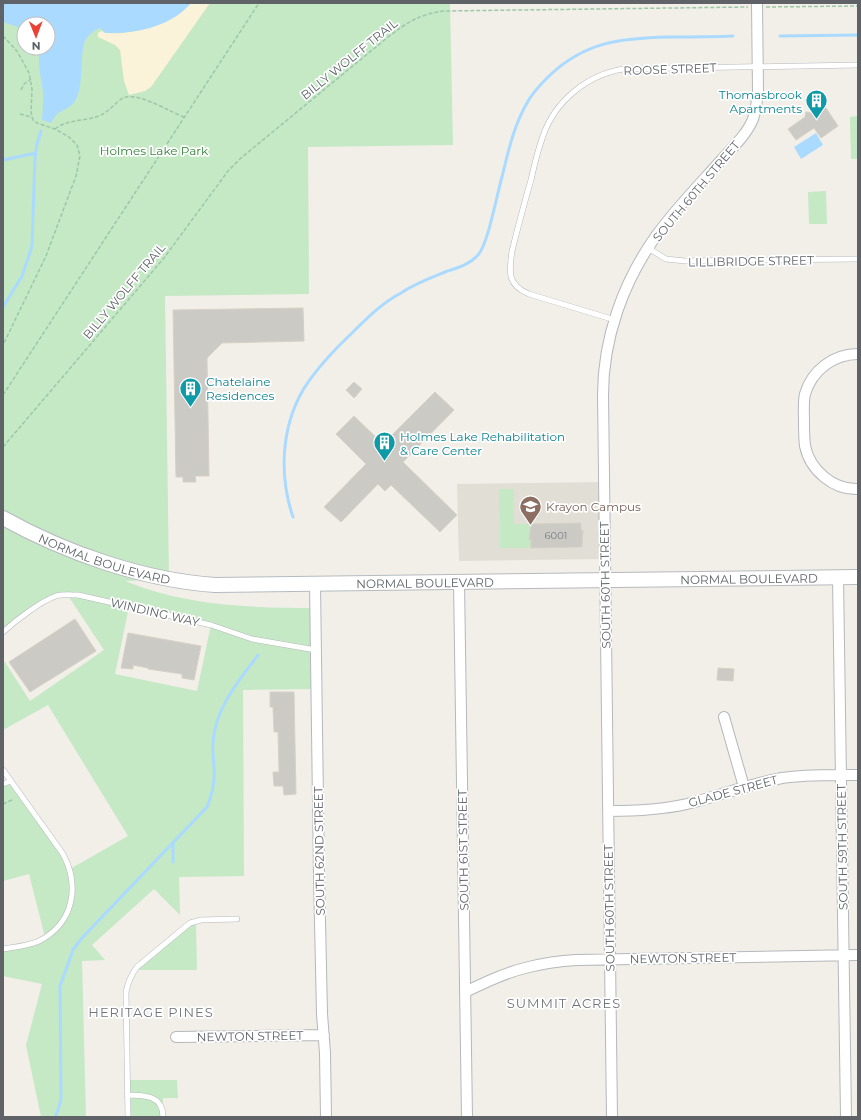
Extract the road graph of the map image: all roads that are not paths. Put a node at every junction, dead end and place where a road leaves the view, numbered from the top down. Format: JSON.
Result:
{"nodes":[{"id":1,"x":757,"y":5,"type":"edge"},
{"id":2,"x":858,"y":65,"type":"edge"},
{"id":3,"x":757,"y":67,"type":"junction"},
{"id":4,"x":648,"y":248,"type":"junction"},
{"id":5,"x":858,"y":259,"type":"edge"},
{"id":6,"x":615,"y":320,"type":"junction"},
{"id":7,"x":858,"y":354,"type":"edge"},
{"id":8,"x":858,"y":490,"type":"edge"},
{"id":9,"x":3,"y":518,"type":"edge"},
{"id":10,"x":838,"y":577,"type":"junction"},
{"id":11,"x":858,"y":577,"type":"edge"},
{"id":12,"x":605,"y":581,"type":"junction"},
{"id":13,"x":459,"y":582,"type":"junction"},
{"id":14,"x":315,"y":584,"type":"junction"},
{"id":15,"x":3,"y":632,"type":"edge"},
{"id":16,"x":316,"y":650,"type":"junction"},
{"id":17,"x":724,"y":717,"type":"dead end"},
{"id":18,"x":3,"y":770,"type":"edge"},
{"id":19,"x":841,"y":775,"type":"junction"},
{"id":20,"x":858,"y":775,"type":"edge"},
{"id":21,"x":11,"y":781,"type":"junction"},
{"id":22,"x":3,"y":784,"type":"edge"},
{"id":23,"x":744,"y":787,"type":"junction"},
{"id":24,"x":608,"y":811,"type":"junction"},
{"id":25,"x":237,"y":919,"type":"dead end"},
{"id":26,"x":3,"y":950,"type":"edge"},
{"id":27,"x":844,"y":955,"type":"junction"},
{"id":28,"x":858,"y":955,"type":"edge"},
{"id":29,"x":610,"y":959,"type":"junction"},
{"id":30,"x":465,"y":992,"type":"junction"},
{"id":31,"x":324,"y":1034,"type":"junction"},
{"id":32,"x":176,"y":1037,"type":"dead end"},
{"id":33,"x":128,"y":1095,"type":"junction"},
{"id":34,"x":128,"y":1117,"type":"edge"},
{"id":35,"x":163,"y":1117,"type":"edge"},
{"id":36,"x":326,"y":1117,"type":"edge"},
{"id":37,"x":467,"y":1117,"type":"edge"},
{"id":38,"x":612,"y":1117,"type":"edge"},
{"id":39,"x":846,"y":1117,"type":"edge"}],
"edges":[{"from":1,"to":3,"type":"street","name":"SOUTH 60TH STREET"},
{"from":2,"to":3,"type":"lane","name":"ROOSE STREET"},
{"from":3,"to":4,"type":"street","name":"SOUTH 60TH STREET"},
{"from":3,"to":6,"type":"lane","name":"ROOSE STREET"},
{"from":4,"to":5,"type":"lane","name":"LILLIBRIDGE STREET"},
{"from":4,"to":6,"type":"street","name":"SOUTH 60TH STREET"},
{"from":6,"to":12,"type":"street","name":"SOUTH 60TH STREET"},
{"from":7,"to":8,"type":"street"},
{"from":9,"to":14,"type":"main road","name":"NORMAL BOULEVARD"},
{"from":10,"to":11,"type":"main road","name":"NORMAL BOULEVARD"},
{"from":10,"to":12,"type":"main road","name":"NORMAL BOULEVARD"},
{"from":10,"to":19,"type":"street","name":"SOUTH 59TH STREET"},
{"from":12,"to":13,"type":"main road","name":"NORMAL BOULEVARD"},
{"from":12,"to":24,"type":"street","name":"SOUTH 60TH STREET"},
{"from":13,"to":14,"type":"main road","name":"NORMAL BOULEVARD"},
{"from":13,"to":30,"type":"street","name":"SOUTH 61ST STREET"},
{"from":14,"to":16,"type":"street","name":"SOUTH 62ND STREET"},
{"from":15,"to":16,"type":"lane","name":"WINDING WAY"},
{"from":16,"to":31,"type":"street","name":"SOUTH 62ND STREET"},
{"from":17,"to":23,"type":"street"},
{"from":18,"to":21,"type":"lane"},
{"from":19,"to":20,"type":"street","name":"GLADE STREET"},
{"from":19,"to":23,"type":"street","name":"GLADE STREET"},
{"from":19,"to":27,"type":"street","name":"SOUTH 59TH STREET"},
{"from":21,"to":22,"type":"lane"},
{"from":21,"to":26,"type":"lane"},
{"from":23,"to":24,"type":"street","name":"GLADE STREET"},
{"from":24,"to":29,"type":"street","name":"SOUTH 60TH STREET"},
{"from":25,"to":33,"type":"lane"},
{"from":27,"to":28,"type":"street","name":"NEWTON STREET"},
{"from":27,"to":29,"type":"street","name":"NEWTON STREET"},
{"from":27,"to":39,"type":"street","name":"SOUTH 59TH STREET"},
{"from":29,"to":30,"type":"street","name":"NEWTON STREET"},
{"from":29,"to":38,"type":"street","name":"SOUTH 60TH STREET"},
{"from":30,"to":37,"type":"street","name":"SOUTH 61ST STREET"},
{"from":31,"to":32,"type":"street","name":"NEWTON STREET"},
{"from":31,"to":36,"type":"street","name":"SOUTH 62ND STREET"},
{"from":33,"to":34,"type":"lane"},
{"from":33,"to":35,"type":"lane"}]}
